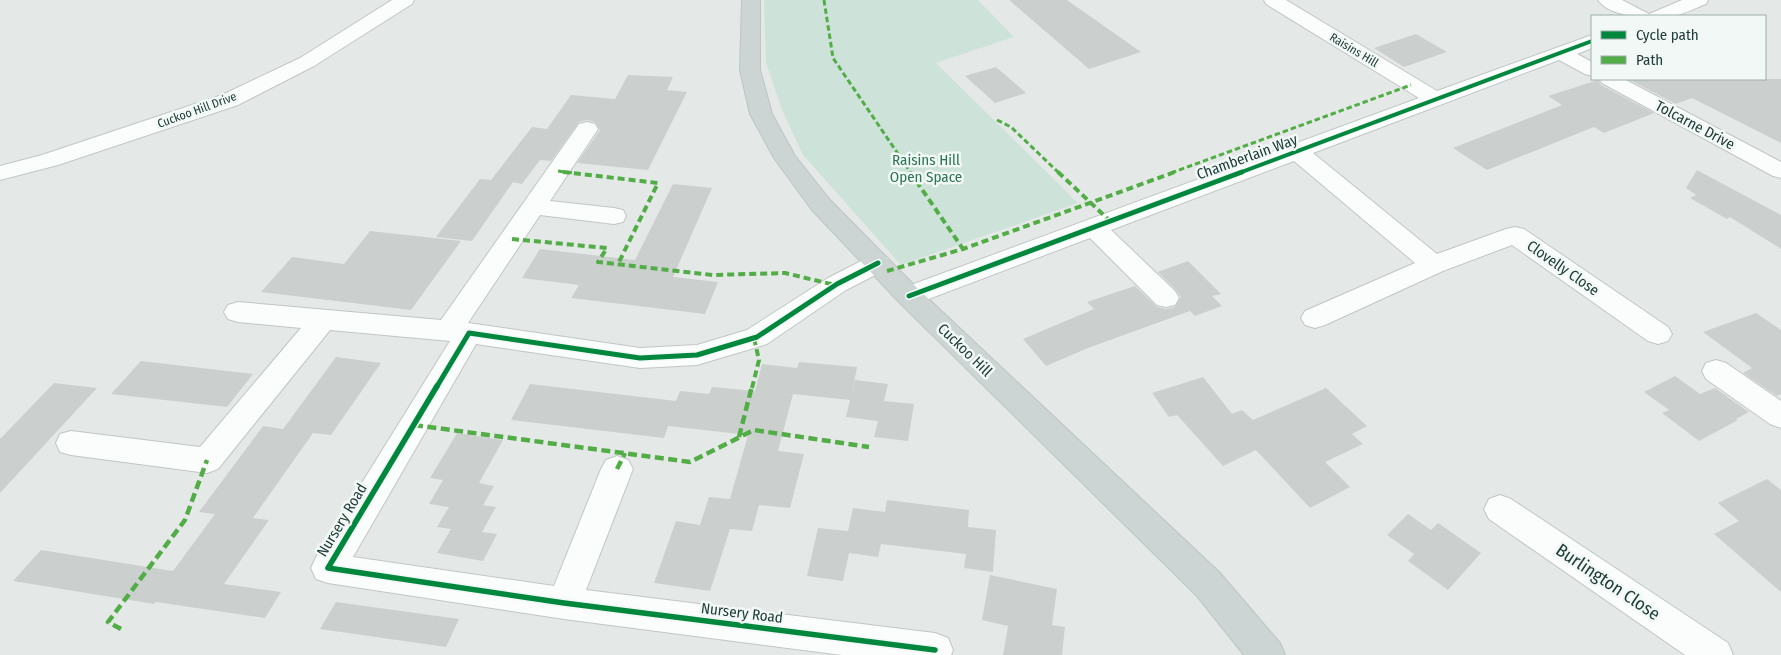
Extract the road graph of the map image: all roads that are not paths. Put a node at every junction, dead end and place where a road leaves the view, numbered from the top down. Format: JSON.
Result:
{"nodes":[{"id":1,"x":405,"y":0,"type":"edge"},
{"id":2,"x":752,"y":0,"type":"edge"},
{"id":3,"x":1273,"y":0,"type":"edge"},
{"id":4,"x":1607,"y":0,"type":"edge"},
{"id":5,"x":1699,"y":0,"type":"edge"},
{"id":6,"x":1639,"y":15,"type":"edge"},
{"id":7,"x":1660,"y":15,"type":"edge"},
{"id":8,"x":1591,"y":41,"type":"edge"},
{"id":9,"x":1560,"y":53,"type":"junction"},
{"id":10,"x":1591,"y":69,"type":"edge"},
{"id":11,"x":1611,"y":80,"type":"edge"},
{"id":12,"x":1435,"y":100,"type":"junction"},
{"id":13,"x":587,"y":129,"type":"dead end"},
{"id":14,"x":1297,"y":152,"type":"junction"},
{"id":15,"x":1781,"y":171,"type":"edge"},
{"id":16,"x":0,"y":173,"type":"edge"},
{"id":17,"x":533,"y":207,"type":"junction"},
{"id":18,"x":614,"y":216,"type":"dead end"},
{"id":19,"x":1092,"y":226,"type":"junction"},
{"id":20,"x":878,"y":262,"type":"junction"},
{"id":21,"x":1434,"y":265,"type":"junction"},
{"id":22,"x":909,"y":296,"type":"junction"},
{"id":23,"x":1166,"y":298,"type":"dead end"},
{"id":24,"x":238,"y":312,"type":"dead end"},
{"id":25,"x":1315,"y":318,"type":"dead end"},
{"id":26,"x":323,"y":320,"type":"junction"},
{"id":27,"x":458,"y":332,"type":"junction"},
{"id":28,"x":1658,"y":334,"type":"dead end"},
{"id":29,"x":1716,"y":371,"type":"dead end"},
{"id":30,"x":1781,"y":416,"type":"edge"},
{"id":31,"x":71,"y":443,"type":"dead end"},
{"id":32,"x":617,"y":469,"type":"dead end"},
{"id":33,"x":1500,"y":509,"type":"dead end"},
{"id":34,"x":564,"y":603,"type":"junction"},
{"id":35,"x":935,"y":650,"type":"dead end"},
{"id":36,"x":1267,"y":655,"type":"edge"},
{"id":37,"x":1715,"y":655,"type":"edge"}],
"edges":[{"from":1,"to":16,"type":"street","name":"Cuckoo Hill Drive"},
{"from":2,"to":20,"type":"main road","name":"Cuckoo Hill"},
{"from":3,"to":12,"type":"street","name":"Raisins Hill"},
{"from":4,"to":6,"type":"street"},
{"from":5,"to":7,"type":"street"},
{"from":8,"to":9,"type":"street","name":"Chamberlain Way"},
{"from":9,"to":10,"type":"street"},
{"from":9,"to":12,"type":"street","name":"Chamberlain Way"},
{"from":11,"to":15,"type":"street","name":"Tolcarne Drive"},
{"from":12,"to":14,"type":"street","name":"Chamberlain Way"},
{"from":13,"to":17,"type":"street","name":"Nursery Road"},
{"from":14,"to":19,"type":"street","name":"Chamberlain Way"},
{"from":14,"to":21,"type":"street"},
{"from":17,"to":18,"type":"street"},
{"from":17,"to":27,"type":"street","name":"Nursery Road"},
{"from":19,"to":22,"type":"street","name":"Chamberlain Way"},
{"from":19,"to":23,"type":"street"},
{"from":20,"to":22,"type":"main road","name":"Cuckoo Hill"},
{"from":20,"to":27,"type":"street"},
{"from":21,"to":25,"type":"street","name":"Clovelly Close"},
{"from":21,"to":28,"type":"street","name":"Clovelly Close"},
{"from":22,"to":36,"type":"main road","name":"Cuckoo Hill"},
{"from":24,"to":26,"type":"street"},
{"from":26,"to":27,"type":"street"},
{"from":26,"to":31,"type":"street"},
{"from":27,"to":34,"type":"street","name":"Nursery Road"},
{"from":29,"to":30,"type":"street"},
{"from":32,"to":34,"type":"street"},
{"from":33,"to":37,"type":"street","name":"Burlington Close"},
{"from":34,"to":35,"type":"street","name":"Nursery Road"}]}
